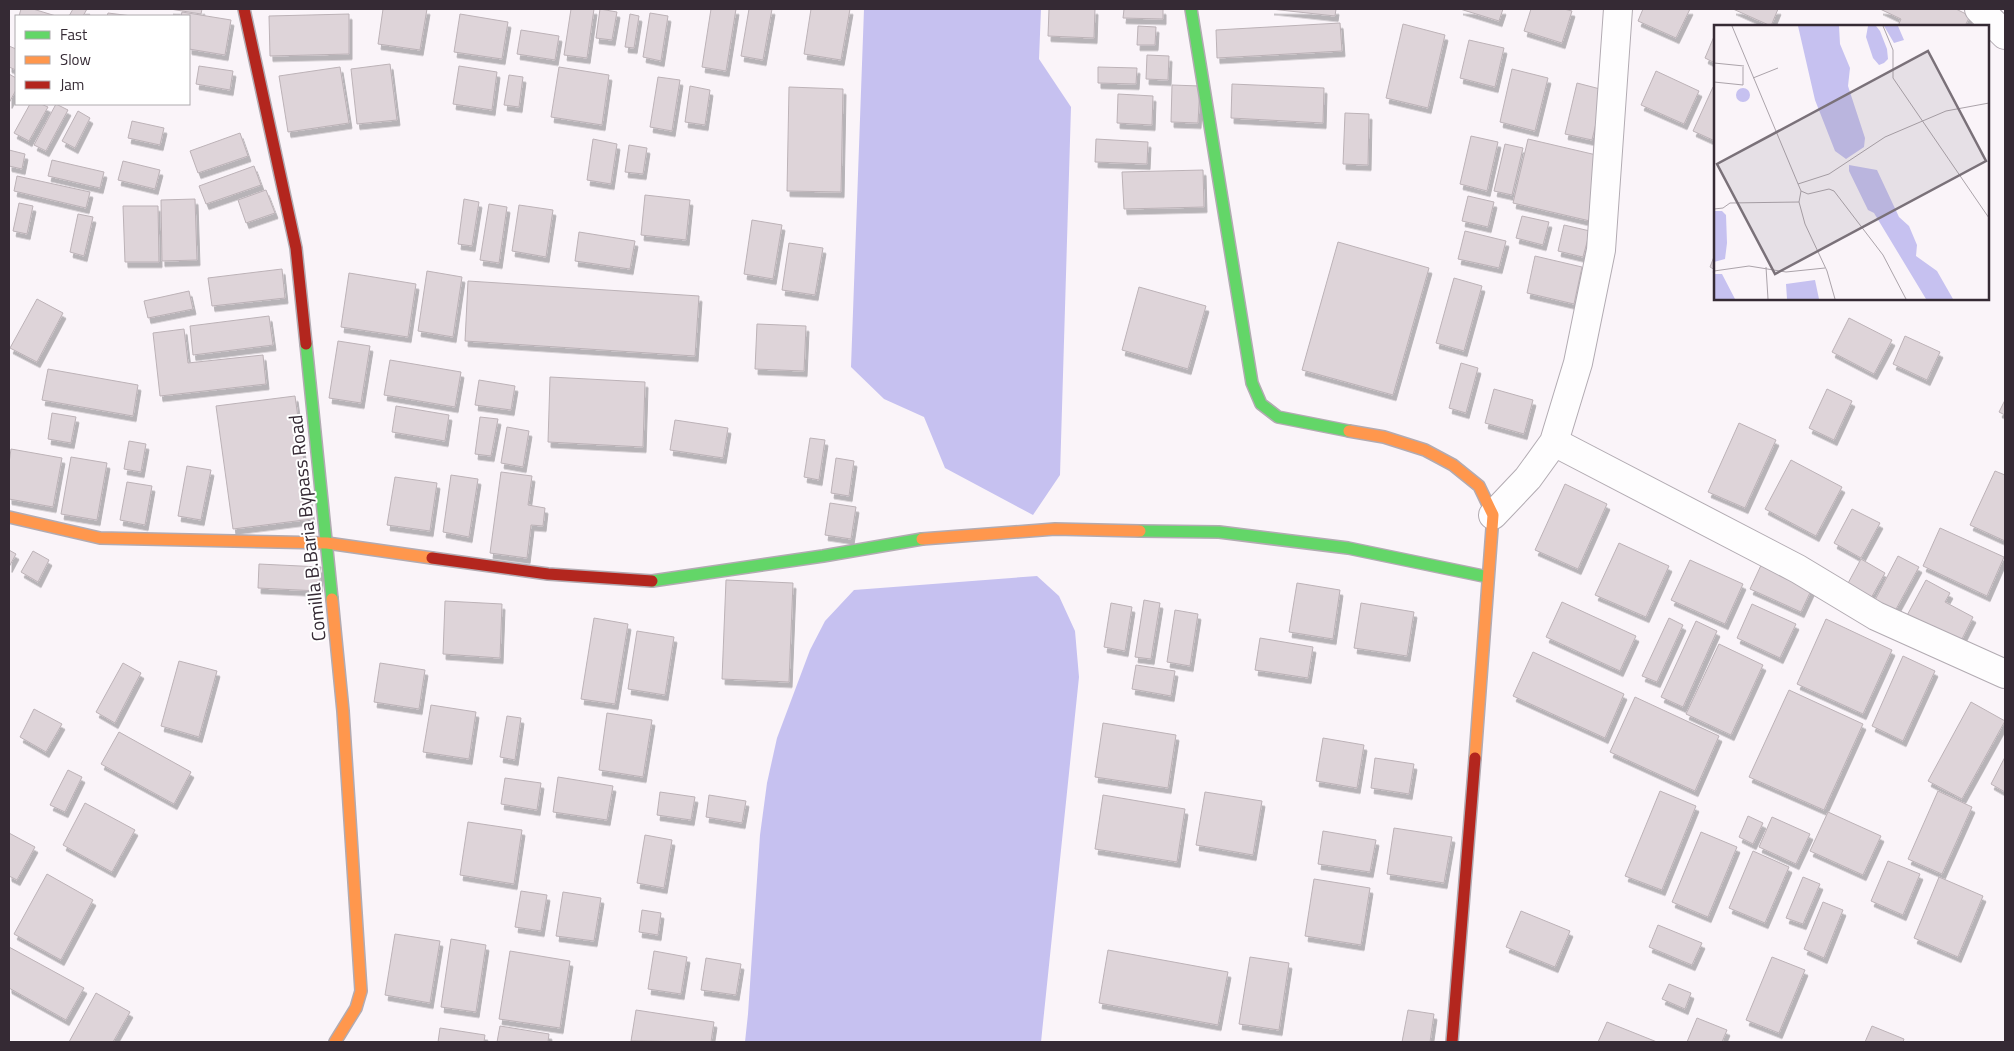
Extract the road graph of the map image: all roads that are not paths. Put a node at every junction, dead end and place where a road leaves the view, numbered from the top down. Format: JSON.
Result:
{"nodes":[{"id":1,"x":244,"y":9,"type":"edge"},
{"id":2,"x":1191,"y":9,"type":"edge"},
{"id":3,"x":1618,"y":9,"type":"edge"},
{"id":4,"x":1979,"y":9,"type":"edge"},
{"id":5,"x":2005,"y":35,"type":"edge"},
{"id":6,"x":1554,"y":442,"type":"junction"},
{"id":7,"x":1493,"y":515,"type":"junction"},
{"id":8,"x":9,"y":518,"type":"edge"},
{"id":9,"x":327,"y":543,"type":"junction"},
{"id":10,"x":1488,"y":577,"type":"junction"},
{"id":11,"x":2005,"y":674,"type":"edge"},
{"id":12,"x":335,"y":1042,"type":"edge"},
{"id":13,"x":1452,"y":1042,"type":"edge"}],
"edges":[{"from":1,"to":9,"type":"street","name":"Comilla B.Baria Bypass Road"},
{"from":2,"to":7,"type":"street"},
{"from":3,"to":6,"type":"street"},
{"from":4,"to":5,"type":"street"},
{"from":6,"to":7,"type":"street"},
{"from":6,"to":11,"type":"street"},
{"from":7,"to":10,"type":"street"},
{"from":8,"to":9,"type":"street"},
{"from":9,"to":10,"type":"street"},
{"from":9,"to":12,"type":"street","name":"Comilla B.Baria Bypass Road"},
{"from":10,"to":13,"type":"street"}]}
